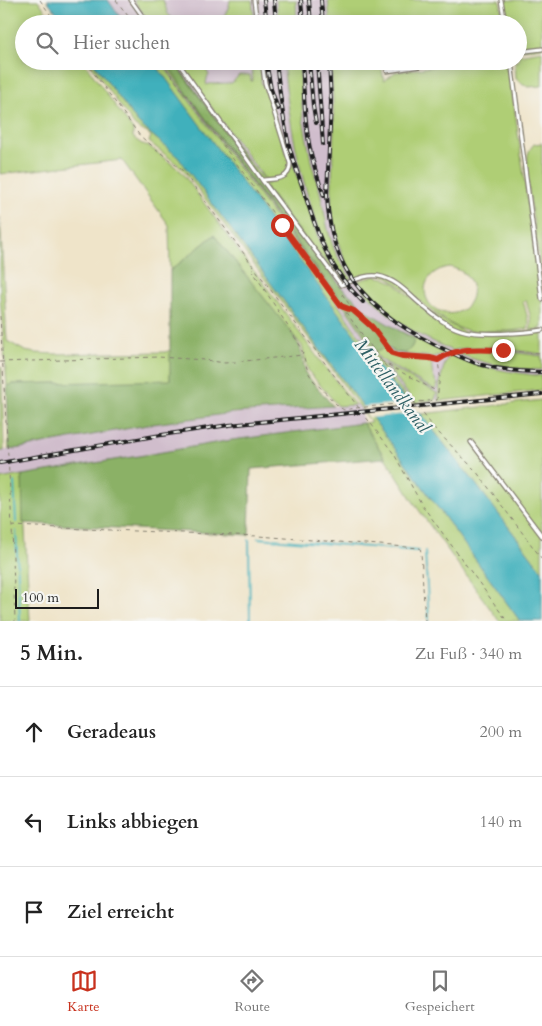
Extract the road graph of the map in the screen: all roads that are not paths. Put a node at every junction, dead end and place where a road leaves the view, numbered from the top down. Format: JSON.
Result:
{"nodes":[{"id":1,"x":131,"y":0,"type":"edge"},
{"id":2,"x":254,"y":0,"type":"edge"},
{"id":3,"x":502,"y":0,"type":"edge"},
{"id":4,"x":142,"y":15,"type":"edge"},
{"id":5,"x":255,"y":15,"type":"edge"},
{"id":6,"x":504,"y":15,"type":"edge"},
{"id":7,"x":542,"y":49,"type":"edge"},
{"id":8,"x":527,"y":51,"type":"edge"},
{"id":9,"x":183,"y":70,"type":"edge"},
{"id":10,"x":263,"y":70,"type":"edge"},
{"id":11,"x":512,"y":70,"type":"edge"},
{"id":12,"x":262,"y":180,"type":"junction"},
{"id":13,"x":542,"y":298,"type":"edge"},
{"id":14,"x":542,"y":330,"type":"edge"},
{"id":15,"x":471,"y":442,"type":"dead end"},
{"id":16,"x":542,"y":536,"type":"edge"}],
"edges":[{"from":1,"to":4,"type":"lane"},
{"from":2,"to":5,"type":"lane"},
{"from":3,"to":6,"type":"lane"},
{"from":7,"to":8,"type":"lane"},
{"from":9,"to":12,"type":"lane"},
{"from":10,"to":12,"type":"lane"},
{"from":11,"to":13,"type":"lane"},
{"from":12,"to":14,"type":"lane"},
{"from":15,"to":16,"type":"lane"}]}
